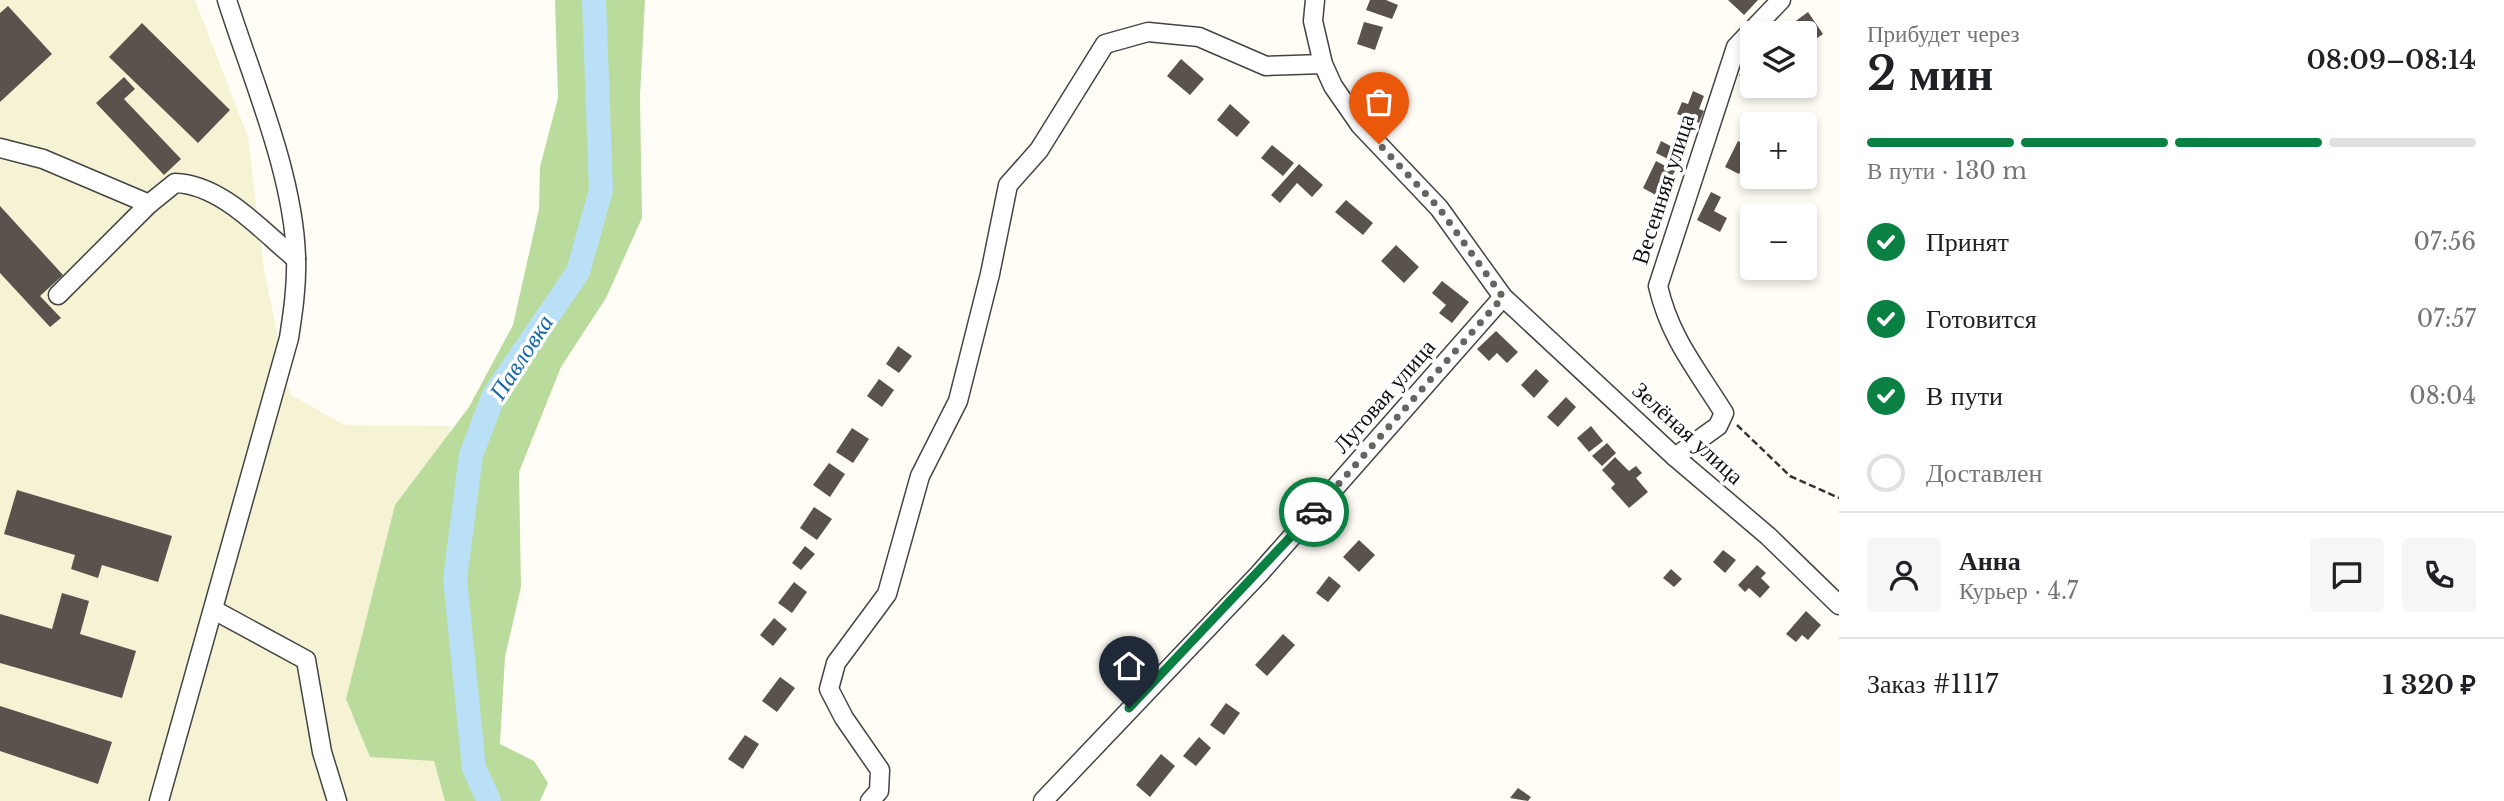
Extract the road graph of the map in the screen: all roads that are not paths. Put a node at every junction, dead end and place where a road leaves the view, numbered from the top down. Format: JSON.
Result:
{"nodes":[{"id":1,"x":227,"y":0,"type":"edge"},
{"id":2,"x":1315,"y":0,"type":"edge"},
{"id":3,"x":1781,"y":0,"type":"edge"},
{"id":4,"x":1323,"y":64,"type":"junction"},
{"id":5,"x":0,"y":148,"type":"edge"},
{"id":6,"x":149,"y":204,"type":"junction"},
{"id":7,"x":296,"y":259,"type":"junction"},
{"id":8,"x":58,"y":295,"type":"dead end"},
{"id":9,"x":1503,"y":297,"type":"junction"},
{"id":10,"x":1675,"y":457,"type":"junction"},
{"id":11,"x":1839,"y":606,"type":"edge"},
{"id":12,"x":214,"y":610,"type":"junction"},
{"id":13,"x":159,"y":801,"type":"edge"},
{"id":14,"x":337,"y":801,"type":"edge"},
{"id":15,"x":870,"y":801,"type":"edge"},
{"id":16,"x":1043,"y":801,"type":"edge"}],
"edges":[{"from":1,"to":7,"type":"street"},
{"from":2,"to":4,"type":"street","name":"Зелёная улица"},
{"from":3,"to":10,"type":"street","name":"Весенняя улица"},
{"from":4,"to":9,"type":"street","name":"Зелёная улица"},
{"from":4,"to":15,"type":"street"},
{"from":5,"to":6,"type":"street"},
{"from":6,"to":7,"type":"street"},
{"from":6,"to":8,"type":"street"},
{"from":7,"to":12,"type":"street"},
{"from":9,"to":10,"type":"street","name":"Зелёная улица"},
{"from":9,"to":16,"type":"street","name":"Луговая улица"},
{"from":10,"to":11,"type":"street","name":"Зелёная улица"},
{"from":12,"to":13,"type":"street"},
{"from":12,"to":14,"type":"street"}]}
